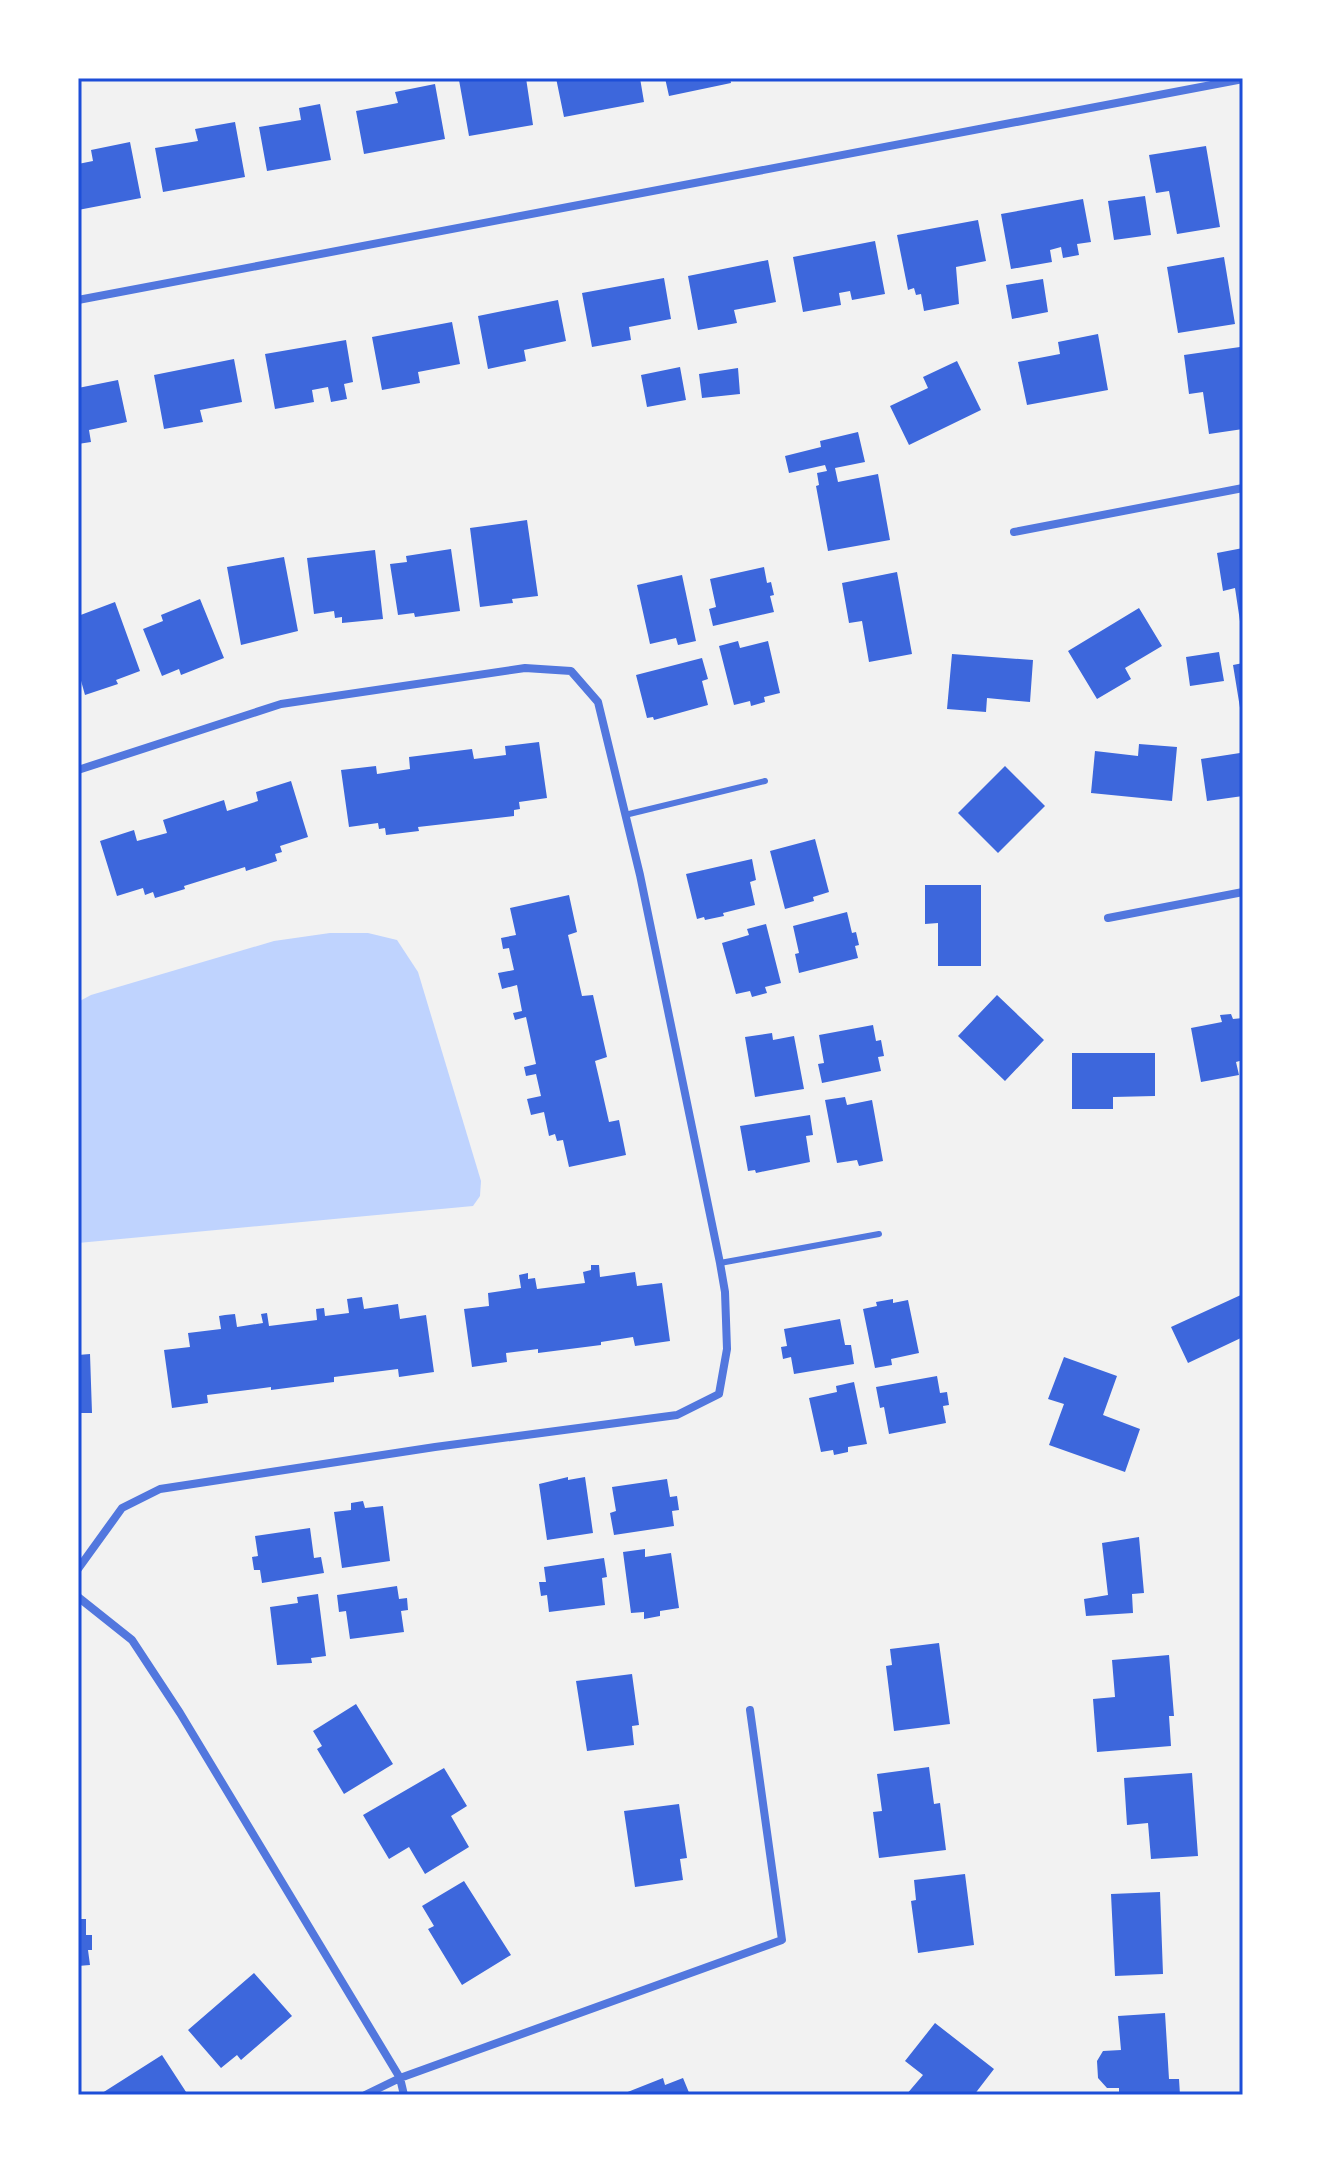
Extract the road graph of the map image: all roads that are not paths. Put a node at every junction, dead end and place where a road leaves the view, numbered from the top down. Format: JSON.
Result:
{"nodes":[{"id":1,"x":1243,"y":79,"type":"edge"},
{"id":2,"x":78,"y":300,"type":"edge"},
{"id":3,"x":1243,"y":488,"type":"edge"},
{"id":4,"x":1014,"y":532,"type":"dead end"},
{"id":5,"x":78,"y":770,"type":"edge"},
{"id":6,"x":765,"y":781,"type":"dead end"},
{"id":7,"x":625,"y":815,"type":"junction"},
{"id":8,"x":1243,"y":892,"type":"edge"},
{"id":9,"x":1108,"y":918,"type":"dead end"},
{"id":10,"x":879,"y":1234,"type":"dead end"},
{"id":11,"x":720,"y":1263,"type":"junction"},
{"id":12,"x":78,"y":1569,"type":"edge"},
{"id":13,"x":78,"y":1597,"type":"edge"},
{"id":14,"x":750,"y":1710,"type":"dead end"},
{"id":15,"x":400,"y":2078,"type":"junction"},
{"id":16,"x":365,"y":2095,"type":"edge"},
{"id":17,"x":404,"y":2095,"type":"edge"}],
"edges":[{"from":1,"to":2,"type":"street"},
{"from":3,"to":4,"type":"street"},
{"from":5,"to":7,"type":"street"},
{"from":6,"to":7,"type":"lane"},
{"from":7,"to":11,"type":"street"},
{"from":8,"to":9,"type":"street"},
{"from":10,"to":11,"type":"lane"},
{"from":11,"to":12,"type":"street"},
{"from":13,"to":15,"type":"street"},
{"from":14,"to":15,"type":"street"},
{"from":15,"to":16,"type":"street"},
{"from":15,"to":17,"type":"street"}]}
